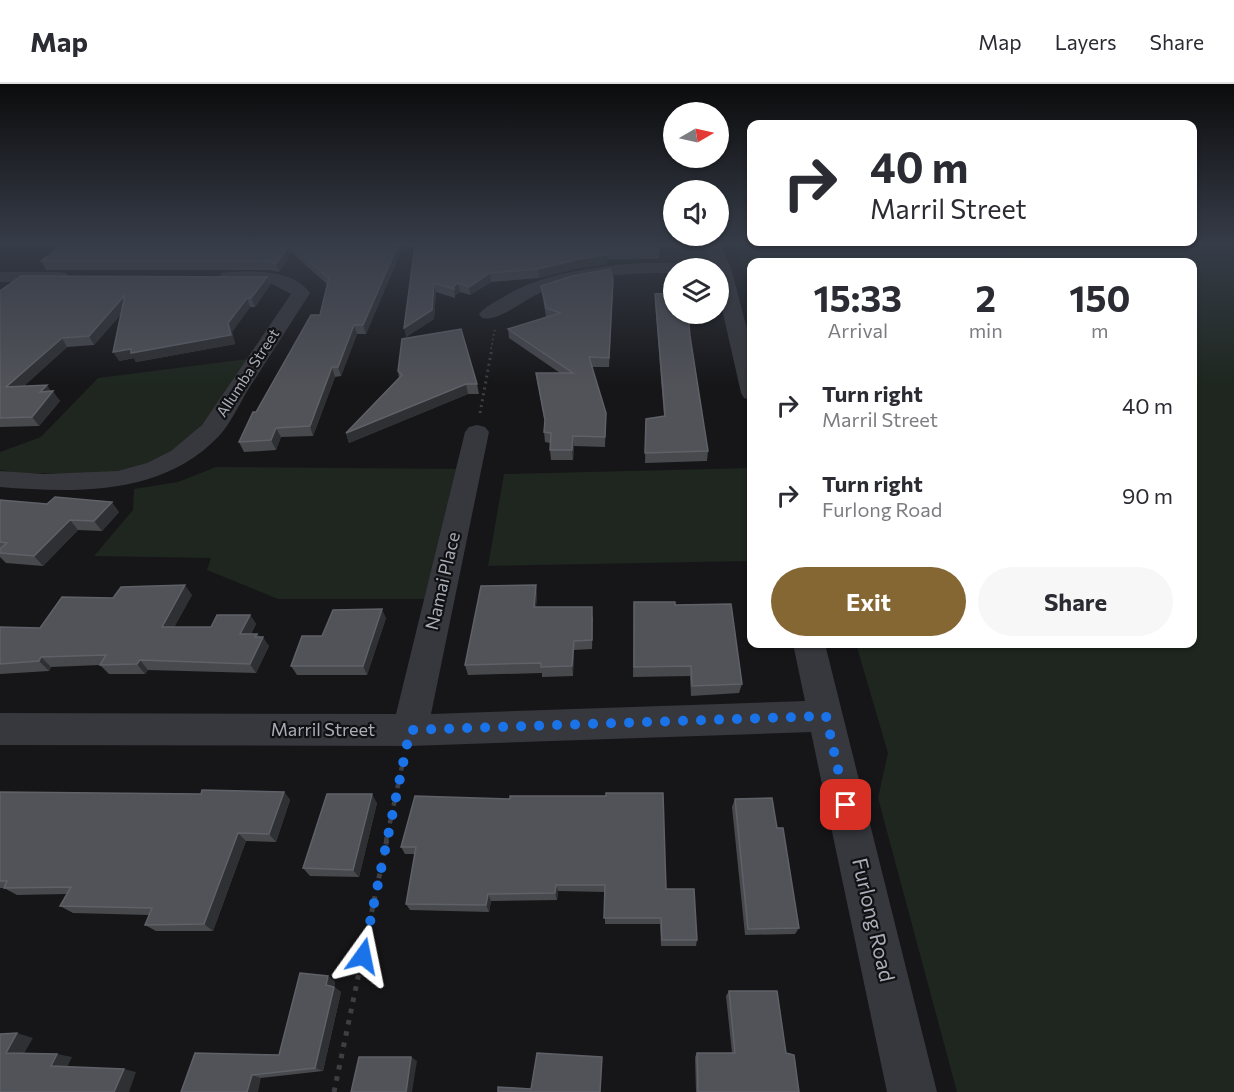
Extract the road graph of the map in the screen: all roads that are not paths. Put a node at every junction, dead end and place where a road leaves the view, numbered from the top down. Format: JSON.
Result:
{"nodes":[{"id":1,"x":299,"y":292,"type":"edge"},
{"id":2,"x":531,"y":292,"type":"edge"},
{"id":3,"x":729,"y":297,"type":"edge"},
{"id":4,"x":489,"y":314,"type":"road end"},
{"id":5,"x":747,"y":372,"type":"edge"},
{"id":6,"x":477,"y":432,"type":"road end"},
{"id":7,"x":0,"y":479,"type":"edge"},
{"id":8,"x":810,"y":648,"type":"edge"},
{"id":9,"x":826,"y":716,"type":"junction"},
{"id":10,"x":0,"y":729,"type":"edge"},
{"id":11,"x":410,"y":730,"type":"junction"},
{"id":12,"x":912,"y":1092,"type":"edge"}],
"edges":[{"from":1,"to":7,"type":"street","name":"Allumba Street"},
{"from":2,"to":4,"type":"street"},
{"from":3,"to":5,"type":"street"},
{"from":6,"to":11,"type":"street","name":"Namai Place"},
{"from":8,"to":9,"type":"street","name":"Furlong Road"},
{"from":9,"to":11,"type":"street","name":"Marril Street"},
{"from":9,"to":12,"type":"street","name":"Furlong Road"},
{"from":10,"to":11,"type":"street","name":"Marril Street"}]}
